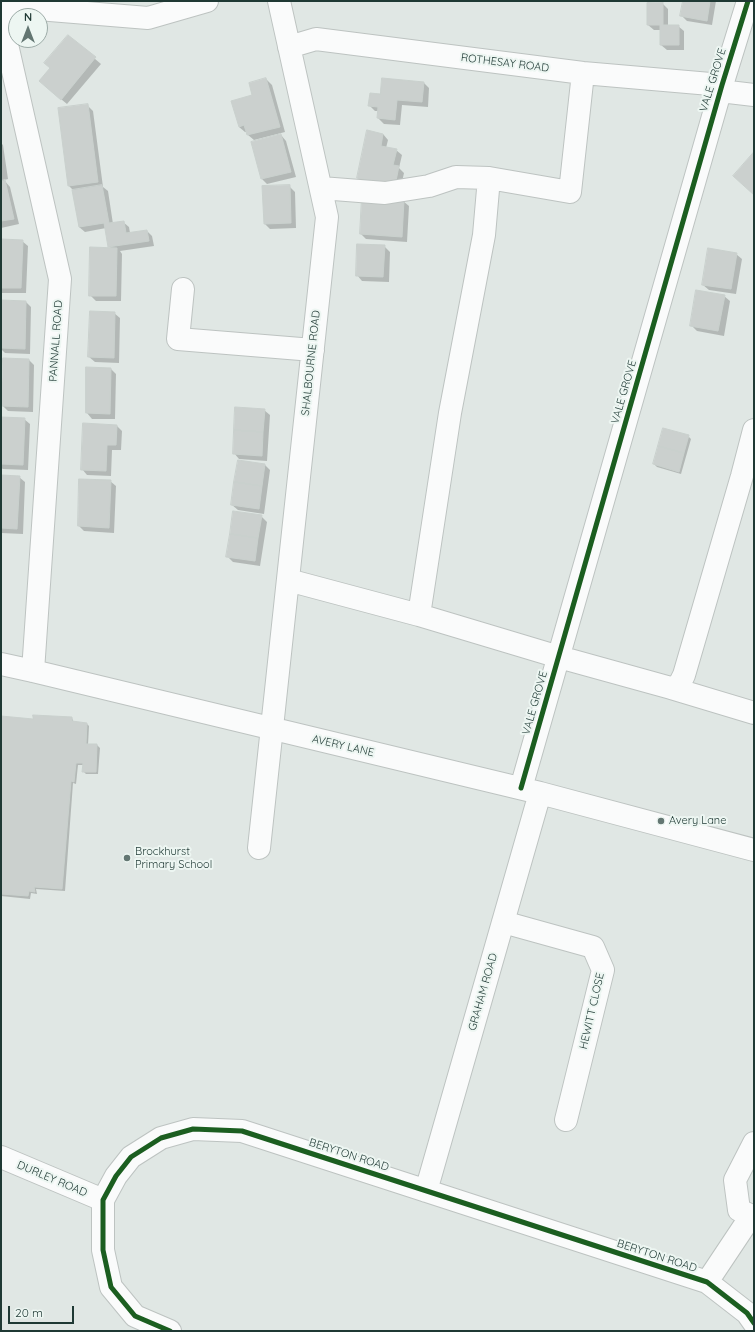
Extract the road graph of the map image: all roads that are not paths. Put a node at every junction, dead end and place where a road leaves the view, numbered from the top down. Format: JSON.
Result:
{"nodes":[{"id":1,"x":207,"y":1,"type":"edge"},
{"id":2,"x":279,"y":1,"type":"edge"},
{"id":3,"x":748,"y":1,"type":"edge"},
{"id":4,"x":1,"y":6,"type":"edge"},
{"id":5,"x":103,"y":7,"type":"edge"},
{"id":6,"x":1,"y":18,"type":"edge"},
{"id":7,"x":289,"y":47,"type":"junction"},
{"id":8,"x":584,"y":73,"type":"junction"},
{"id":9,"x":721,"y":88,"type":"junction"},
{"id":10,"x":754,"y":95,"type":"edge"},
{"id":11,"x":489,"y":178,"type":"junction"},
{"id":12,"x":321,"y":188,"type":"junction"},
{"id":13,"x":183,"y":289,"type":"dead end"},
{"id":14,"x":313,"y":350,"type":"junction"},
{"id":15,"x":754,"y":430,"type":"edge"},
{"id":16,"x":288,"y":580,"type":"junction"},
{"id":17,"x":419,"y":615,"type":"junction"},
{"id":18,"x":559,"y":657,"type":"junction"},
{"id":19,"x":1,"y":664,"type":"edge"},
{"id":20,"x":33,"y":671,"type":"junction"},
{"id":21,"x":670,"y":688,"type":"junction"},
{"id":22,"x":754,"y":713,"type":"edge"},
{"id":23,"x":272,"y":728,"type":"junction"},
{"id":24,"x":531,"y":790,"type":"junction"},
{"id":25,"x":259,"y":848,"type":"dead end"},
{"id":26,"x":754,"y":850,"type":"edge"},
{"id":27,"x":503,"y":922,"type":"junction"},
{"id":28,"x":566,"y":1120,"type":"dead end"},
{"id":29,"x":754,"y":1143,"type":"edge"},
{"id":30,"x":1,"y":1157,"type":"edge"},
{"id":31,"x":426,"y":1191,"type":"junction"},
{"id":32,"x":103,"y":1200,"type":"junction"},
{"id":33,"x":753,"y":1217,"type":"edge"},
{"id":34,"x":707,"y":1282,"type":"junction"},
{"id":35,"x":754,"y":1324,"type":"edge"},
{"id":36,"x":170,"y":1331,"type":"edge"}],
"edges":[{"from":1,"to":5,"type":"street"},
{"from":2,"to":7,"type":"street","name":"SHALBOURNE ROAD"},
{"from":3,"to":9,"type":"street","name":"VALE GROVE"},
{"from":4,"to":5,"type":"street"},
{"from":6,"to":20,"type":"street","name":"PANNALL ROAD"},
{"from":7,"to":8,"type":"street","name":"ROTHESAY ROAD"},
{"from":7,"to":12,"type":"street","name":"SHALBOURNE ROAD"},
{"from":8,"to":9,"type":"street","name":"ROTHESAY ROAD"},
{"from":8,"to":11,"type":"street"},
{"from":9,"to":10,"type":"street","name":"ROTHESAY ROAD"},
{"from":9,"to":18,"type":"street","name":"VALE GROVE"},
{"from":11,"to":12,"type":"street"},
{"from":11,"to":17,"type":"street"},
{"from":12,"to":14,"type":"street","name":"SHALBOURNE ROAD"},
{"from":13,"to":14,"type":"street"},
{"from":14,"to":16,"type":"street","name":"SHALBOURNE ROAD"},
{"from":15,"to":21,"type":"street"},
{"from":16,"to":17,"type":"street"},
{"from":16,"to":23,"type":"street","name":"SHALBOURNE ROAD"},
{"from":17,"to":18,"type":"street"},
{"from":18,"to":21,"type":"street"},
{"from":18,"to":24,"type":"street","name":"VALE GROVE"},
{"from":19,"to":20,"type":"street","name":"AVERY LANE"},
{"from":20,"to":23,"type":"street","name":"AVERY LANE"},
{"from":21,"to":22,"type":"street"},
{"from":23,"to":24,"type":"street","name":"AVERY LANE"},
{"from":23,"to":25,"type":"street","name":"SHALBOURNE ROAD"},
{"from":24,"to":26,"type":"street","name":"AVERY LANE"},
{"from":24,"to":27,"type":"street","name":"GRAHAM ROAD"},
{"from":27,"to":28,"type":"street","name":"HEWITT CLOSE"},
{"from":27,"to":31,"type":"street","name":"GRAHAM ROAD"},
{"from":29,"to":33,"type":"street"},
{"from":30,"to":32,"type":"street","name":"DURLEY ROAD"},
{"from":31,"to":32,"type":"street","name":"BERYTON ROAD"},
{"from":31,"to":34,"type":"street","name":"BERYTON ROAD"},
{"from":32,"to":36,"type":"street","name":"BERYTON ROAD"},
{"from":33,"to":34,"type":"street"},
{"from":34,"to":35,"type":"street","name":"BERYTON ROAD"}]}
